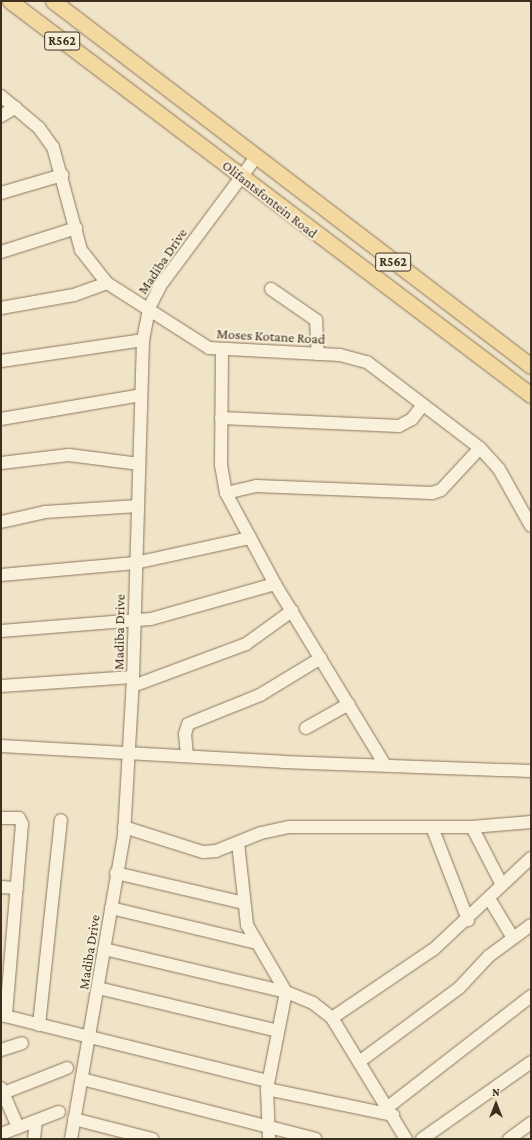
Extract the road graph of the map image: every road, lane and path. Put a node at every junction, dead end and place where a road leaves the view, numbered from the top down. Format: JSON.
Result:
{"nodes":[{"id":1,"x":10,"y":1,"type":"edge"},
{"id":2,"x":53,"y":1,"type":"edge"},
{"id":3,"x":1,"y":96,"type":"edge"},
{"id":4,"x":16,"y":107,"type":"junction"},
{"id":5,"x":1,"y":116,"type":"edge"},
{"id":6,"x":256,"y":157,"type":"junction"},
{"id":7,"x":62,"y":175,"type":"junction"},
{"id":8,"x":242,"y":177,"type":"junction"},
{"id":9,"x":1,"y":193,"type":"edge"},
{"id":10,"x":76,"y":228,"type":"junction"},
{"id":11,"x":1,"y":252,"type":"edge"},
{"id":12,"x":107,"y":283,"type":"junction"},
{"id":13,"x":271,"y":289,"type":"dead end"},
{"id":14,"x":1,"y":308,"type":"edge"},
{"id":15,"x":149,"y":308,"type":"junction"},
{"id":16,"x":143,"y":340,"type":"junction"},
{"id":17,"x":222,"y":352,"type":"junction"},
{"id":18,"x":318,"y":354,"type":"junction"},
{"id":19,"x":1,"y":361,"type":"edge"},
{"id":20,"x":531,"y":366,"type":"edge"},
{"id":21,"x":141,"y":395,"type":"junction"},
{"id":22,"x":531,"y":395,"type":"edge"},
{"id":23,"x":423,"y":405,"type":"junction"},
{"id":24,"x":221,"y":418,"type":"junction"},
{"id":25,"x":1,"y":419,"type":"edge"},
{"id":26,"x":480,"y":448,"type":"junction"},
{"id":27,"x":1,"y":463,"type":"edge"},
{"id":28,"x":139,"y":464,"type":"junction"},
{"id":29,"x":226,"y":493,"type":"junction"},
{"id":30,"x":138,"y":506,"type":"junction"},
{"id":31,"x":1,"y":522,"type":"edge"},
{"id":32,"x":531,"y":526,"type":"edge"},
{"id":33,"x":250,"y":538,"type":"junction"},
{"id":34,"x":135,"y":563,"type":"junction"},
{"id":35,"x":1,"y":575,"type":"edge"},
{"id":36,"x":276,"y":584,"type":"junction"},
{"id":37,"x":292,"y":611,"type":"junction"},
{"id":38,"x":135,"y":620,"type":"junction"},
{"id":39,"x":1,"y":631,"type":"edge"},
{"id":40,"x":321,"y":658,"type":"junction"},
{"id":41,"x":133,"y":681,"type":"junction"},
{"id":42,"x":1,"y":686,"type":"edge"},
{"id":43,"x":349,"y":704,"type":"junction"},
{"id":44,"x":306,"y":728,"type":"dead end"},
{"id":45,"x":1,"y":746,"type":"edge"},
{"id":46,"x":128,"y":753,"type":"junction"},
{"id":47,"x":187,"y":756,"type":"junction"},
{"id":48,"x":385,"y":765,"type":"junction"},
{"id":49,"x":531,"y":771,"type":"edge"},
{"id":50,"x":1,"y":818,"type":"edge"},
{"id":51,"x":61,"y":820,"type":"dead end"},
{"id":52,"x":531,"y":822,"type":"edge"},
{"id":53,"x":124,"y":827,"type":"junction"},
{"id":54,"x":432,"y":827,"type":"junction"},
{"id":55,"x":472,"y":827,"type":"junction"},
{"id":56,"x":238,"y":843,"type":"junction"},
{"id":57,"x":531,"y":858,"type":"edge"},
{"id":58,"x":116,"y":873,"type":"junction"},
{"id":59,"x":502,"y":885,"type":"junction"},
{"id":60,"x":1,"y":886,"type":"edge"},
{"id":61,"x":17,"y":888,"type":"junction"},
{"id":62,"x":490,"y":900,"type":"junction"},
{"id":63,"x":244,"y":903,"type":"junction"},
{"id":64,"x":111,"y":908,"type":"junction"},
{"id":65,"x":468,"y":920,"type":"junction"},
{"id":66,"x":531,"y":925,"type":"edge"},
{"id":67,"x":514,"y":938,"type":"junction"},
{"id":68,"x":257,"y":943,"type":"junction"},
{"id":69,"x":104,"y":949,"type":"junction"},
{"id":70,"x":98,"y":988,"type":"junction"},
{"id":71,"x":286,"y":992,"type":"junction"},
{"id":72,"x":531,"y":996,"type":"edge"},
{"id":73,"x":4,"y":1015,"type":"edge"},
{"id":74,"x":332,"y":1018,"type":"junction"},
{"id":75,"x":38,"y":1025,"type":"junction"},
{"id":76,"x":278,"y":1031,"type":"junction"},
{"id":77,"x":90,"y":1038,"type":"junction"},
{"id":78,"x":22,"y":1043,"type":"dead end"},
{"id":79,"x":1,"y":1050,"type":"edge"},
{"id":80,"x":359,"y":1062,"type":"junction"},
{"id":81,"x":531,"y":1062,"type":"edge"},
{"id":82,"x":67,"y":1068,"type":"dead end"},
{"id":83,"x":82,"y":1080,"type":"junction"},
{"id":84,"x":268,"y":1085,"type":"junction"},
{"id":85,"x":2,"y":1092,"type":"edge"},
{"id":86,"x":390,"y":1111,"type":"junction"},
{"id":87,"x":59,"y":1112,"type":"dead end"},
{"id":88,"x":74,"y":1119,"type":"junction"},
{"id":89,"x":36,"y":1120,"type":"junction"},
{"id":90,"x":531,"y":1123,"type":"edge"},
{"id":91,"x":18,"y":1127,"type":"junction"},
{"id":92,"x":268,"y":1133,"type":"edge"},
{"id":93,"x":1,"y":1134,"type":"edge"},
{"id":94,"x":34,"y":1139,"type":"edge"},
{"id":95,"x":71,"y":1139,"type":"edge"},
{"id":96,"x":152,"y":1139,"type":"edge"},
{"id":97,"x":314,"y":1139,"type":"edge"},
{"id":98,"x":406,"y":1139,"type":"edge"},
{"id":99,"x":422,"y":1139,"type":"edge"},
{"id":100,"x":509,"y":1139,"type":"edge"}],
"edges":[{"from":1,"to":8,"type":"main road","name":"Olifantsfontein Road","number":"R562"},
{"from":2,"to":6,"type":"main road","name":"Olifantsfontein Road","number":"R562"},
{"from":3,"to":4,"type":"street","name":"Moses Kotane Road"},
{"from":4,"to":5,"type":"street"},
{"from":4,"to":7,"type":"street","name":"Moses Kotane Road"},
{"from":6,"to":8,"type":"street","name":"Madiba Drive"},
{"from":6,"to":20,"type":"main road","name":"Olifantsfontein Road","number":"R562"},
{"from":7,"to":9,"type":"street"},
{"from":7,"to":10,"type":"street","name":"Moses Kotane Road"},
{"from":8,"to":15,"type":"street","name":"Madiba Drive"},
{"from":8,"to":22,"type":"main road","name":"Olifantsfontein Road","number":"R562"},
{"from":10,"to":11,"type":"street"},
{"from":10,"to":12,"type":"street","name":"Moses Kotane Road"},
{"from":12,"to":14,"type":"street"},
{"from":12,"to":15,"type":"street","name":"Moses Kotane Road"},
{"from":13,"to":18,"type":"street"},
{"from":15,"to":16,"type":"street","name":"Madiba Drive"},
{"from":15,"to":17,"type":"street","name":"Moses Kotane Road"},
{"from":16,"to":19,"type":"street"},
{"from":16,"to":21,"type":"street","name":"Madiba Drive"},
{"from":17,"to":18,"type":"street","name":"Moses Kotane Road"},
{"from":17,"to":24,"type":"street"},
{"from":18,"to":23,"type":"street","name":"Moses Kotane Road"},
{"from":21,"to":25,"type":"street"},
{"from":21,"to":28,"type":"street","name":"Madiba Drive"},
{"from":23,"to":24,"type":"street"},
{"from":23,"to":26,"type":"street","name":"Moses Kotane Road"},
{"from":24,"to":29,"type":"street"},
{"from":26,"to":29,"type":"street"},
{"from":26,"to":32,"type":"street","name":"Moses Kotane Road"},
{"from":27,"to":28,"type":"street"},
{"from":28,"to":30,"type":"street","name":"Madiba Drive"},
{"from":29,"to":33,"type":"street"},
{"from":30,"to":31,"type":"street"},
{"from":30,"to":34,"type":"street","name":"Madiba Drive"},
{"from":33,"to":34,"type":"street"},
{"from":33,"to":36,"type":"street"},
{"from":34,"to":35,"type":"street"},
{"from":34,"to":38,"type":"street","name":"Madiba Drive"},
{"from":36,"to":37,"type":"street"},
{"from":36,"to":38,"type":"street"},
{"from":37,"to":40,"type":"street"},
{"from":37,"to":41,"type":"street"},
{"from":38,"to":39,"type":"street"},
{"from":38,"to":41,"type":"street","name":"Madiba Drive"},
{"from":40,"to":43,"type":"street"},
{"from":40,"to":47,"type":"street"},
{"from":41,"to":42,"type":"street"},
{"from":41,"to":46,"type":"street","name":"Madiba Drive"},
{"from":43,"to":44,"type":"street"},
{"from":43,"to":48,"type":"street"},
{"from":45,"to":46,"type":"street"},
{"from":46,"to":47,"type":"street"},
{"from":46,"to":53,"type":"street","name":"Madiba Drive"},
{"from":47,"to":48,"type":"street"},
{"from":48,"to":49,"type":"street"},
{"from":50,"to":61,"type":"street"},
{"from":51,"to":75,"type":"street"},
{"from":52,"to":55,"type":"street"},
{"from":53,"to":56,"type":"street"},
{"from":53,"to":58,"type":"street","name":"Madiba Drive"},
{"from":54,"to":55,"type":"street"},
{"from":54,"to":56,"type":"street"},
{"from":54,"to":65,"type":"street"},
{"from":55,"to":59,"type":"street"},
{"from":56,"to":63,"type":"street"},
{"from":57,"to":59,"type":"street"},
{"from":58,"to":63,"type":"street"},
{"from":58,"to":64,"type":"street","name":"Madiba Drive"},
{"from":59,"to":62,"type":"street"},
{"from":60,"to":61,"type":"street"},
{"from":61,"to":73,"type":"street"},
{"from":62,"to":65,"type":"street"},
{"from":62,"to":67,"type":"street"},
{"from":63,"to":68,"type":"street"},
{"from":64,"to":68,"type":"street"},
{"from":64,"to":69,"type":"street","name":"Madiba Drive"},
{"from":65,"to":74,"type":"street"},
{"from":66,"to":67,"type":"street"},
{"from":67,"to":80,"type":"street"},
{"from":68,"to":71,"type":"street"},
{"from":69,"to":70,"type":"street","name":"Madiba Drive"},
{"from":69,"to":71,"type":"street"},
{"from":70,"to":76,"type":"street"},
{"from":70,"to":77,"type":"street","name":"Madiba Drive"},
{"from":71,"to":74,"type":"street"},
{"from":71,"to":76,"type":"street"},
{"from":72,"to":86,"type":"street"},
{"from":73,"to":75,"type":"street"},
{"from":74,"to":80,"type":"street"},
{"from":75,"to":77,"type":"street"},
{"from":76,"to":84,"type":"street"},
{"from":77,"to":83,"type":"street","name":"Madiba Drive"},
{"from":77,"to":84,"type":"street"},
{"from":78,"to":79,"type":"street"},
{"from":80,"to":86,"type":"street"},
{"from":81,"to":99,"type":"street"},
{"from":82,"to":85,"type":"street"},
{"from":83,"to":88,"type":"street","name":"Madiba Drive"},
{"from":83,"to":92,"type":"street"},
{"from":84,"to":86,"type":"street"},
{"from":84,"to":92,"type":"street"},
{"from":85,"to":91,"type":"street"},
{"from":86,"to":98,"type":"street"},
{"from":87,"to":89,"type":"street"},
{"from":88,"to":95,"type":"street","name":"Madiba Drive"},
{"from":88,"to":96,"type":"street"},
{"from":89,"to":91,"type":"street"},
{"from":89,"to":94,"type":"street"},
{"from":90,"to":100,"type":"street"},
{"from":91,"to":93,"type":"street"},
{"from":92,"to":97,"type":"street"}]}
